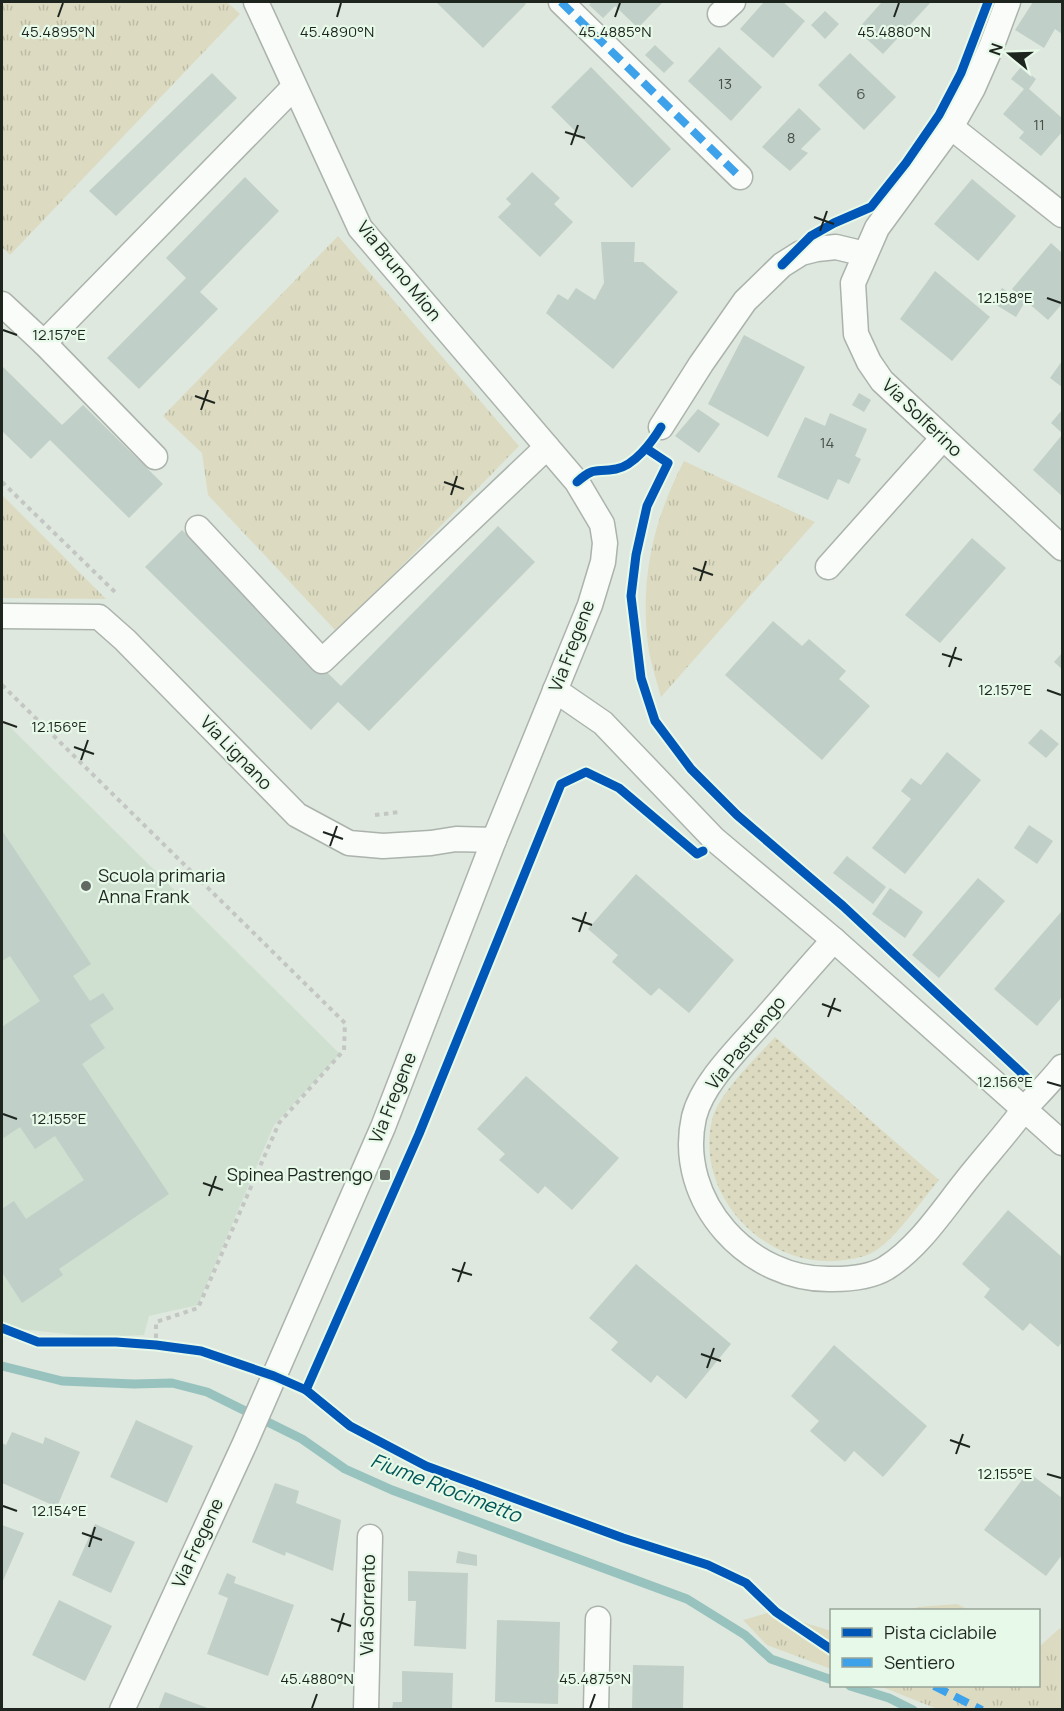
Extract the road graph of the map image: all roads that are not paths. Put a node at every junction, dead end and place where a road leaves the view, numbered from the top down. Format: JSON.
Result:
{"nodes":[{"id":1,"x":256,"y":2,"type":"edge"},
{"id":2,"x":561,"y":2,"type":"edge"},
{"id":3,"x":1008,"y":2,"type":"edge"},
{"id":4,"x":294,"y":87,"type":"junction"},
{"id":5,"x":951,"y":127,"type":"junction"},
{"id":6,"x":740,"y":177,"type":"dead end"},
{"id":7,"x":1062,"y":215,"type":"edge"},
{"id":8,"x":865,"y":254,"type":"junction"},
{"id":9,"x":2,"y":304,"type":"edge"},
{"id":10,"x":44,"y":343,"type":"junction"},
{"id":11,"x":661,"y":428,"type":"dead end"},
{"id":12,"x":943,"y":438,"type":"junction"},
{"id":13,"x":547,"y":447,"type":"junction"},
{"id":14,"x":155,"y":457,"type":"dead end"},
{"id":15,"x":594,"y":507,"type":"joint"},
{"id":16,"x":198,"y":528,"type":"dead end"},
{"id":17,"x":1062,"y":548,"type":"edge"},
{"id":18,"x":828,"y":567,"type":"dead end"},
{"id":19,"x":2,"y":616,"type":"edge"},
{"id":20,"x":555,"y":690,"type":"junction"},
{"id":21,"x":494,"y":840,"type":"junction"},
{"id":22,"x":834,"y":940,"type":"junction"},
{"id":23,"x":1062,"y":1067,"type":"edge"},
{"id":24,"x":1024,"y":1109,"type":"junction"},
{"id":25,"x":1062,"y":1143,"type":"edge"},
{"id":26,"x":370,"y":1537,"type":"dead end"},
{"id":27,"x":598,"y":1619,"type":"dead end"},
{"id":28,"x":122,"y":1710,"type":"edge"},
{"id":29,"x":366,"y":1710,"type":"edge"},
{"id":30,"x":596,"y":1710,"type":"edge"}],
"edges":[{"from":1,"to":4,"type":"street","name":"Via Bruno Mion"},
{"from":2,"to":6,"type":"street"},
{"from":3,"to":5,"type":"street","name":"Via Solferino"},
{"from":4,"to":10,"type":"street"},
{"from":4,"to":13,"type":"street","name":"Via Bruno Mion"},
{"from":5,"to":7,"type":"street"},
{"from":5,"to":8,"type":"street","name":"Via Solferino"},
{"from":8,"to":11,"type":"street"},
{"from":8,"to":12,"type":"street","name":"Via Solferino"},
{"from":9,"to":10,"type":"street"},
{"from":10,"to":14,"type":"street"},
{"from":12,"to":17,"type":"street","name":"Via Solferino"},
{"from":12,"to":18,"type":"street"},
{"from":13,"to":15,"type":"street","name":"Via Bruno Mion"},
{"from":13,"to":16,"type":"street"},
{"from":15,"to":20,"type":"street","name":"Via Fregene"},
{"from":19,"to":21,"type":"street","name":"Via Lignano"},
{"from":20,"to":21,"type":"street","name":"Via Fregene"},
{"from":20,"to":22,"type":"street"},
{"from":21,"to":28,"type":"street","name":"Via Fregene"},
{"from":22,"to":24,"type":"street"},
{"from":22,"to":24,"type":"street","name":"Via Pastrengo"},
{"from":23,"to":24,"type":"street","name":"Via Pastrengo"},
{"from":24,"to":25,"type":"street"},
{"from":26,"to":29,"type":"street","name":"Via Sorrento"},
{"from":27,"to":30,"type":"street"}]}
